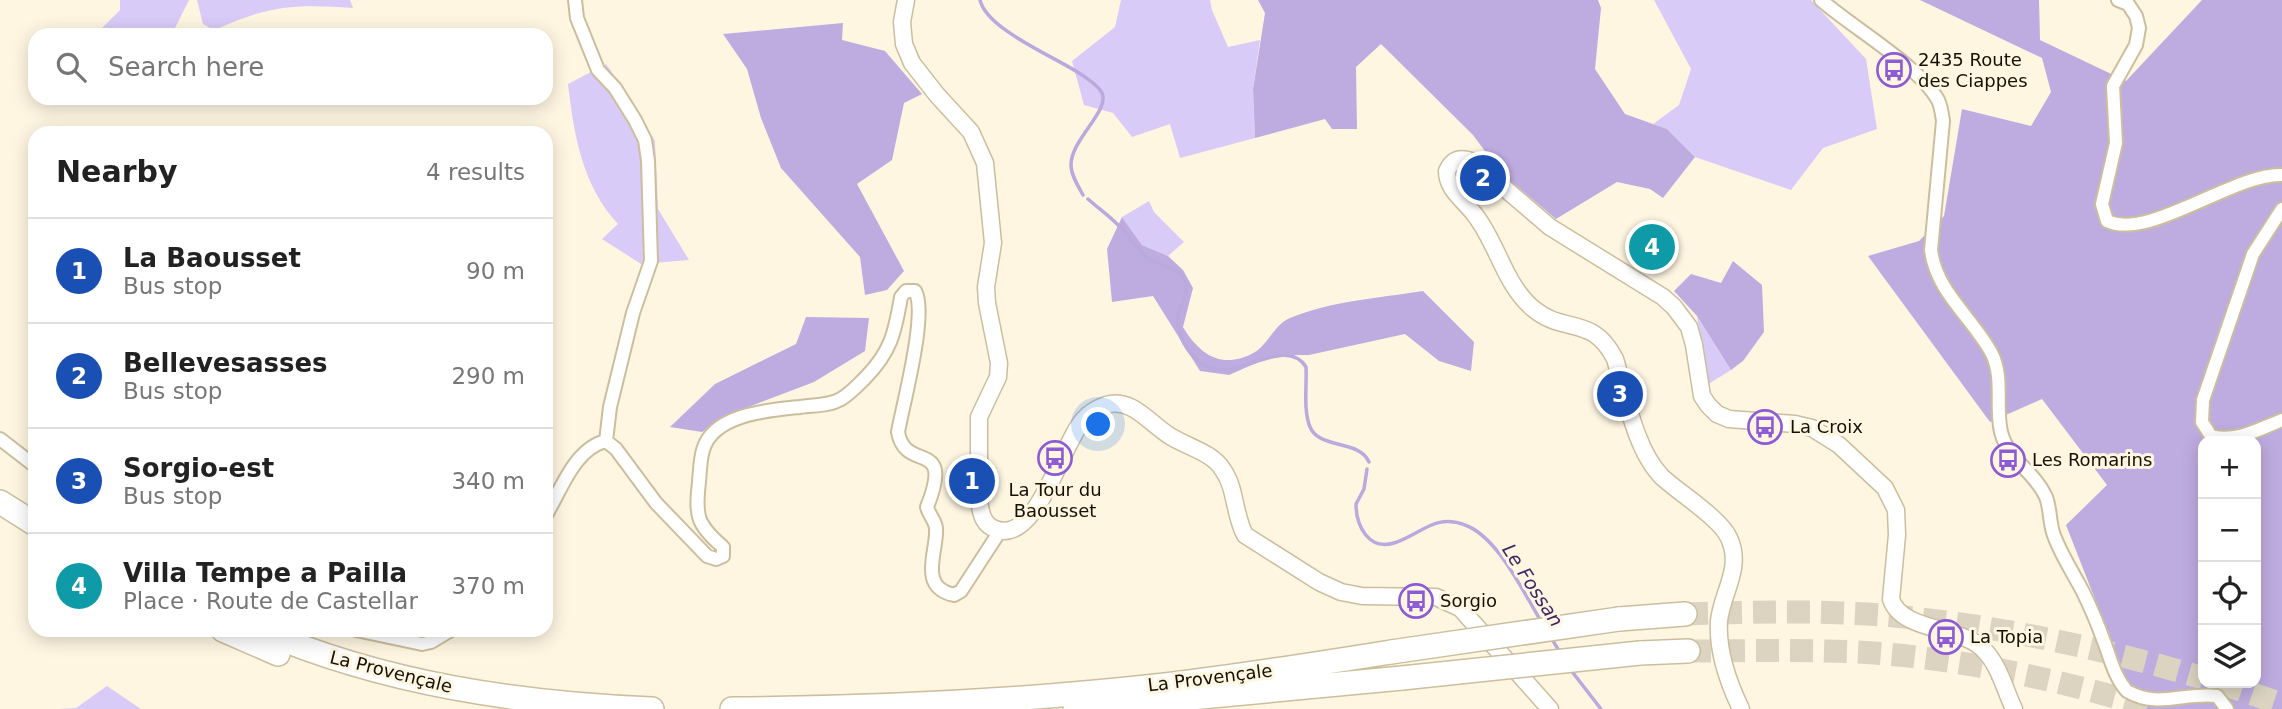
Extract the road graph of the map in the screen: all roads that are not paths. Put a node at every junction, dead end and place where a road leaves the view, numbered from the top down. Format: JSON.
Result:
{"nodes":[{"id":1,"x":575,"y":0,"type":"edge"},
{"id":2,"x":906,"y":0,"type":"edge"},
{"id":3,"x":1821,"y":0,"type":"edge"},
{"id":4,"x":2118,"y":0,"type":"edge"},
{"id":5,"x":2282,"y":175,"type":"edge"},
{"id":6,"x":2282,"y":209,"type":"edge"},
{"id":7,"x":2282,"y":420,"type":"edge"},
{"id":8,"x":0,"y":439,"type":"edge"},
{"id":9,"x":606,"y":441,"type":"junction"},
{"id":10,"x":28,"y":461,"type":"edge"},
{"id":11,"x":0,"y":487,"type":"edge"},
{"id":12,"x":0,"y":502,"type":"edge"},
{"id":13,"x":553,"y":503,"type":"edge"},
{"id":14,"x":28,"y":504,"type":"edge"},
{"id":15,"x":28,"y":520,"type":"edge"},
{"id":16,"x":1000,"y":531,"type":"junction"},
{"id":17,"x":1685,"y":614,"type":"tunnel mouth"},
{"id":18,"x":240,"y":637,"type":"edge"},
{"id":19,"x":276,"y":637,"type":"edge"},
{"id":20,"x":389,"y":637,"type":"edge"},
{"id":21,"x":439,"y":637,"type":"edge"},
{"id":22,"x":1688,"y":651,"type":"tunnel mouth"},
{"id":23,"x":832,"y":708,"type":"edge"},
{"id":24,"x":480,"y":709,"type":"edge"},
{"id":25,"x":652,"y":709,"type":"edge"},
{"id":26,"x":732,"y":709,"type":"edge"},
{"id":27,"x":1075,"y":709,"type":"edge"},
{"id":28,"x":1549,"y":709,"type":"edge"},
{"id":29,"x":1741,"y":709,"type":"edge"},
{"id":30,"x":2014,"y":709,"type":"edge"},
{"id":31,"x":2227,"y":709,"type":"edge"}],
"edges":[{"from":1,"to":9,"type":"street"},
{"from":2,"to":16,"type":"street"},
{"from":3,"to":31,"type":"street"},
{"from":4,"to":5,"type":"street"},
{"from":6,"to":7,"type":"street"},
{"from":8,"to":10,"type":"street"},
{"from":9,"to":13,"type":"street"},
{"from":9,"to":16,"type":"street"},
{"from":11,"to":14,"type":"highway"},
{"from":12,"to":15,"type":"highway"},
{"from":16,"to":28,"type":"street"},
{"from":17,"to":23,"type":"highway","name":"La Provençale","bridge":true},
{"from":18,"to":24,"type":"highway","name":"La Provençale"},
{"from":19,"to":25,"type":"highway","name":"La Provençale"},
{"from":20,"to":21,"type":"street"},
{"from":22,"to":27,"type":"highway","name":"La Provençale","bridge":true},
{"from":23,"to":26,"type":"highway","name":"La Provençale"},
{"from":29,"to":30,"type":"street"}]}
